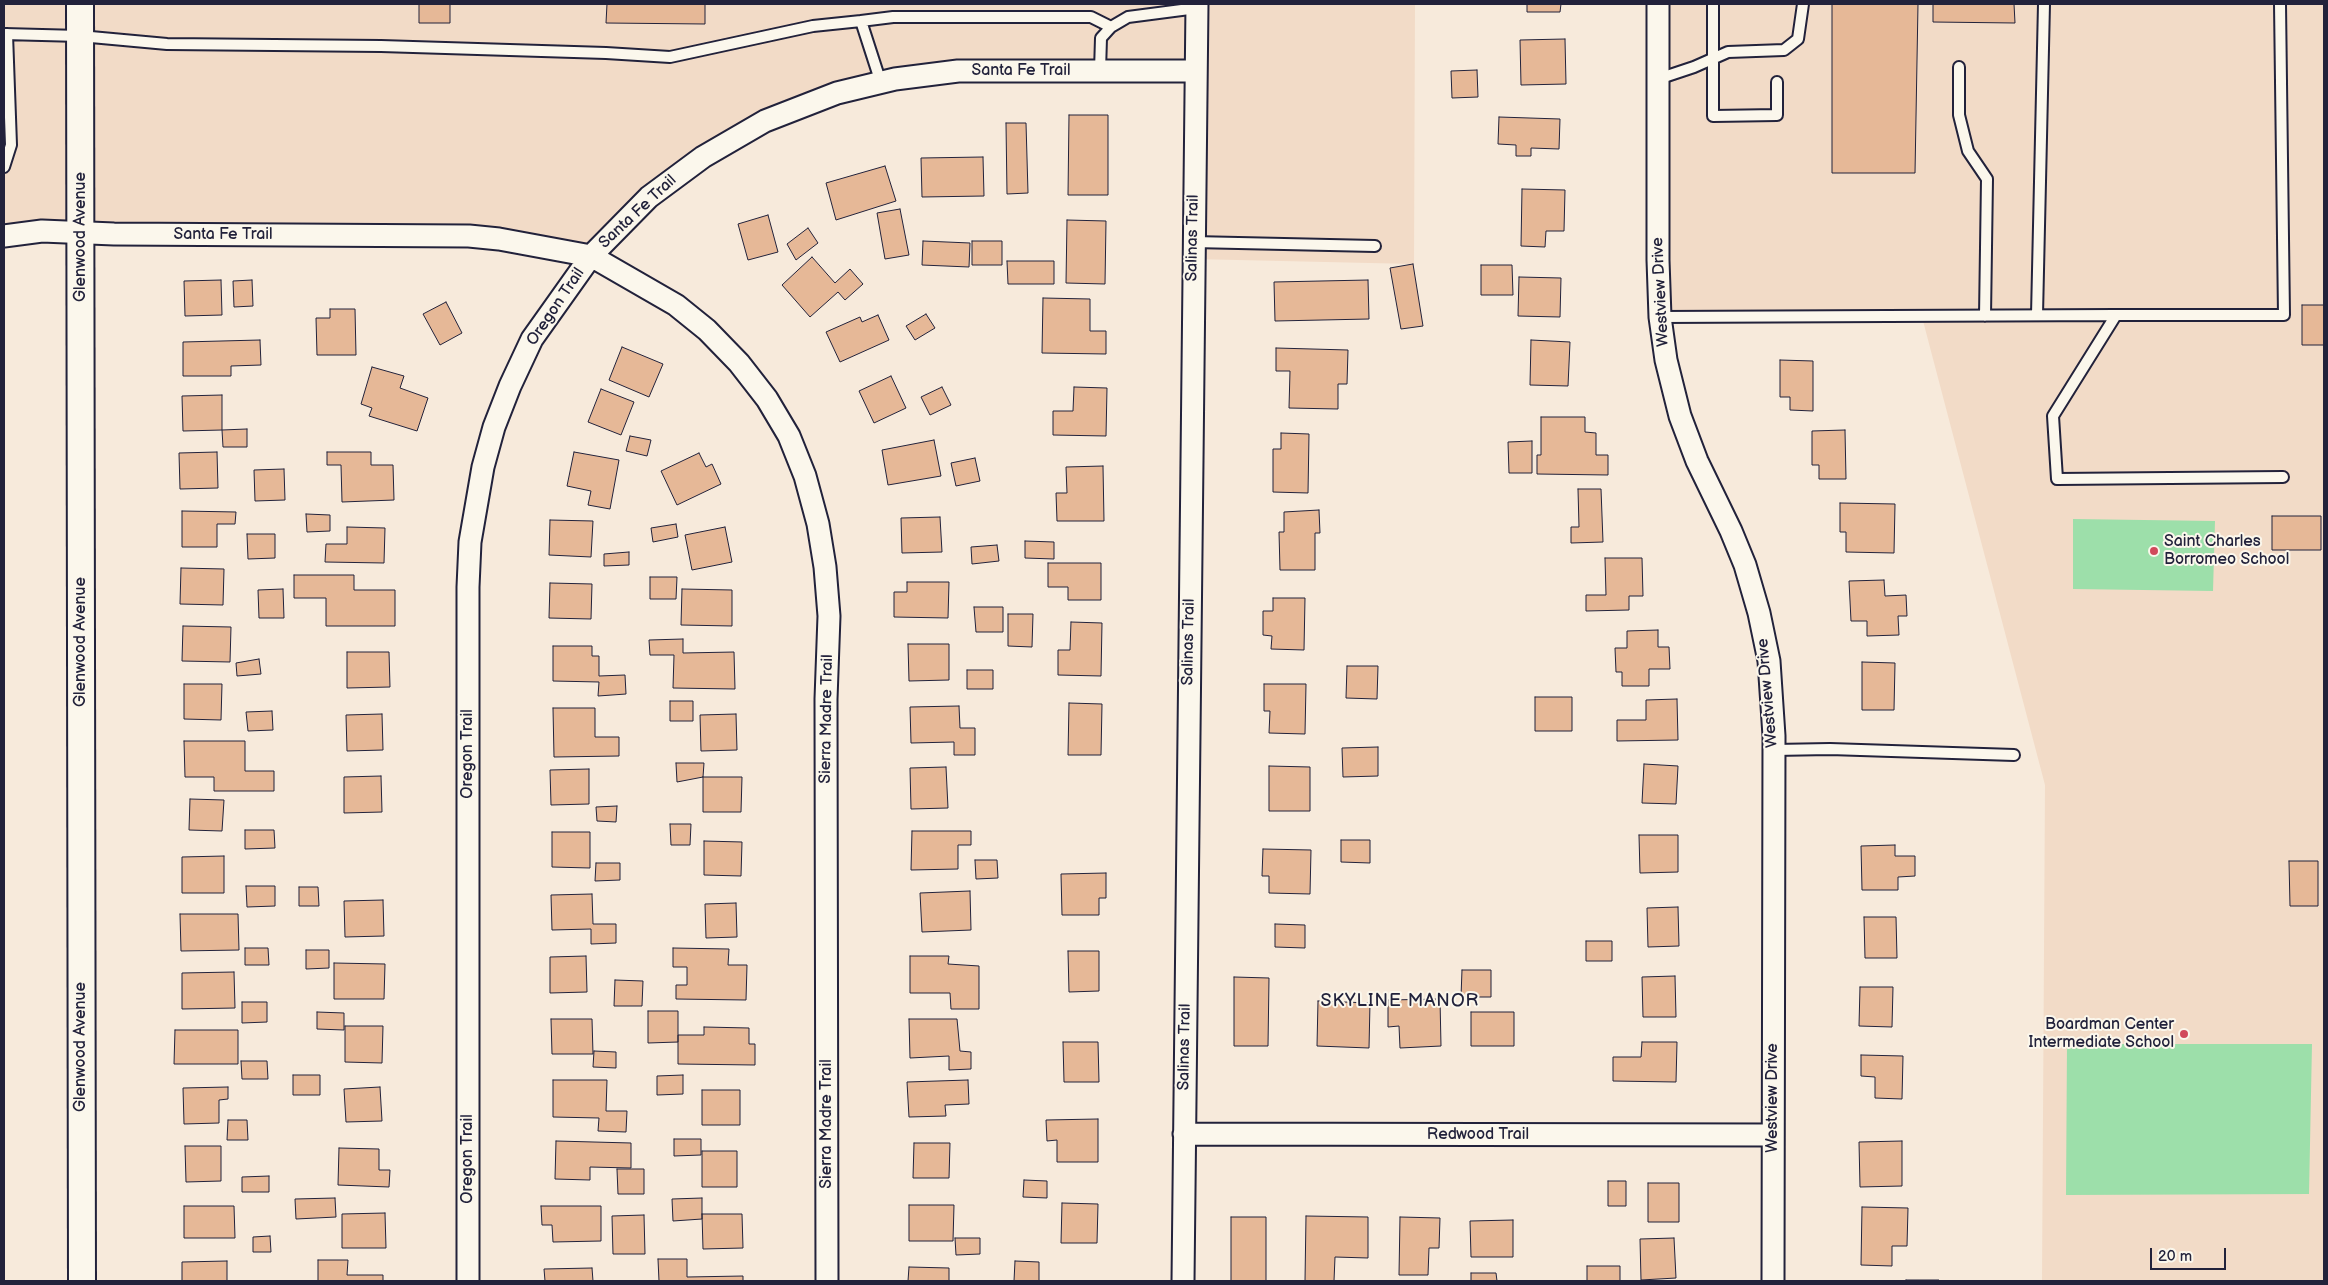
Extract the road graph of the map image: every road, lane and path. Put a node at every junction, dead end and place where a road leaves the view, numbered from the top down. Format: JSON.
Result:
{"nodes":[{"id":1,"x":80,"y":4,"type":"edge"},
{"id":2,"x":1658,"y":4,"type":"edge"},
{"id":3,"x":1713,"y":4,"type":"edge"},
{"id":4,"x":1803,"y":4,"type":"edge"},
{"id":5,"x":2044,"y":4,"type":"edge"},
{"id":6,"x":2280,"y":4,"type":"edge"},
{"id":7,"x":1197,"y":6,"type":"edge"},
{"id":8,"x":861,"y":21,"type":"junction"},
{"id":9,"x":1111,"y":27,"type":"junction"},
{"id":10,"x":5,"y":34,"type":"edge"},
{"id":11,"x":80,"y":36,"type":"junction"},
{"id":12,"x":1713,"y":59,"type":"junction"},
{"id":13,"x":1959,"y":67,"type":"dead end"},
{"id":14,"x":1100,"y":71,"type":"junction"},
{"id":15,"x":1195,"y":71,"type":"junction"},
{"id":16,"x":1658,"y":79,"type":"junction"},
{"id":17,"x":1777,"y":82,"type":"dead end"},
{"id":18,"x":882,"y":83,"type":"junction"},
{"id":19,"x":4,"y":167,"type":"edge"},
{"id":20,"x":81,"y":234,"type":"junction"},
{"id":21,"x":4,"y":236,"type":"edge"},
{"id":22,"x":1193,"y":242,"type":"junction"},
{"id":23,"x":1374,"y":246,"type":"dead end"},
{"id":24,"x":591,"y":256,"type":"junction"},
{"id":25,"x":2116,"y":315,"type":"junction"},
{"id":26,"x":1985,"y":316,"type":"junction"},
{"id":27,"x":2037,"y":316,"type":"junction"},
{"id":28,"x":1660,"y":317,"type":"junction"},
{"id":29,"x":2283,"y":477,"type":"dead end"},
{"id":30,"x":1774,"y":750,"type":"junction"},
{"id":31,"x":2014,"y":756,"type":"dead end"},
{"id":32,"x":1184,"y":1134,"type":"junction"},
{"id":33,"x":1773,"y":1135,"type":"junction"},
{"id":34,"x":82,"y":1281,"type":"edge"},
{"id":35,"x":468,"y":1281,"type":"edge"},
{"id":36,"x":827,"y":1281,"type":"edge"},
{"id":37,"x":1182,"y":1281,"type":"edge"},
{"id":38,"x":1773,"y":1281,"type":"edge"}],
"edges":[{"from":1,"to":11,"type":"street","name":"Glenwood Avenue"},
{"from":2,"to":16,"type":"street","name":"Westview Drive"},
{"from":3,"to":12,"type":"lane"},
{"from":4,"to":12,"type":"lane"},
{"from":5,"to":27,"type":"lane"},
{"from":6,"to":25,"type":"lane"},
{"from":7,"to":9,"type":"lane"},
{"from":7,"to":15,"type":"street","name":"Salinas Trail"},
{"from":8,"to":9,"type":"lane"},
{"from":8,"to":11,"type":"lane"},
{"from":8,"to":18,"type":"lane"},
{"from":9,"to":14,"type":"lane"},
{"from":10,"to":11,"type":"lane"},
{"from":10,"to":19,"type":"lane"},
{"from":11,"to":20,"type":"street","name":"Glenwood Avenue"},
{"from":12,"to":16,"type":"lane"},
{"from":12,"to":17,"type":"lane"},
{"from":13,"to":26,"type":"lane"},
{"from":14,"to":15,"type":"street","name":"Santa Fe Trail"},
{"from":14,"to":18,"type":"street","name":"Santa Fe Trail"},
{"from":15,"to":22,"type":"street","name":"Salinas Trail"},
{"from":16,"to":28,"type":"street","name":"Westview Drive"},
{"from":18,"to":24,"type":"street","name":"Santa Fe Trail"},
{"from":20,"to":21,"type":"street","name":"Santa Fe Trail"},
{"from":20,"to":24,"type":"street","name":"Santa Fe Trail"},
{"from":20,"to":34,"type":"street","name":"Glenwood Avenue"},
{"from":22,"to":23,"type":"lane"},
{"from":22,"to":32,"type":"street","name":"Salinas Trail"},
{"from":24,"to":35,"type":"street","name":"Oregon Trail"},
{"from":24,"to":36,"type":"street","name":"Sierra Madre Trail"},
{"from":25,"to":27,"type":"lane"},
{"from":25,"to":29,"type":"lane"},
{"from":26,"to":27,"type":"lane"},
{"from":26,"to":28,"type":"lane"},
{"from":28,"to":30,"type":"street","name":"Westview Drive"},
{"from":30,"to":31,"type":"lane"},
{"from":30,"to":33,"type":"street","name":"Westview Drive"},
{"from":32,"to":33,"type":"street","name":"Redwood Trail"},
{"from":32,"to":37,"type":"street","name":"Salinas Trail"},
{"from":33,"to":38,"type":"street","name":"Westview Drive"}]}
